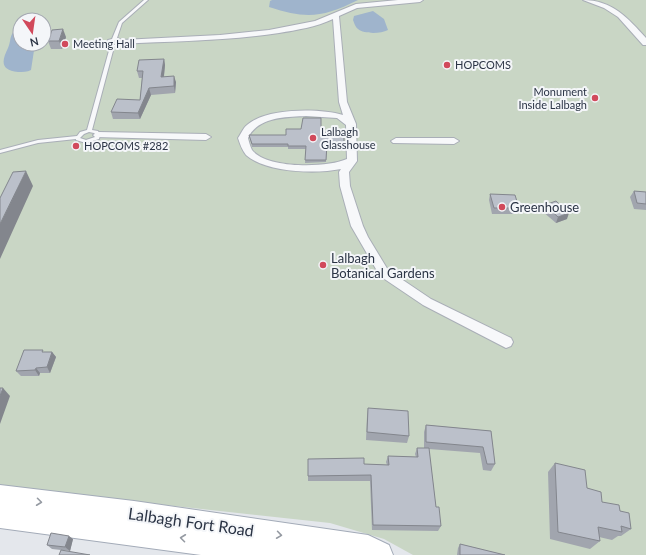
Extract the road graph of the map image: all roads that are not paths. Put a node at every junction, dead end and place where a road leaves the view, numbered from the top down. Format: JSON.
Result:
{"nodes":[{"id":1,"x":146,"y":0,"type":"edge"},
{"id":2,"x":420,"y":0,"type":"edge"},
{"id":3,"x":586,"y":0,"type":"edge"},
{"id":4,"x":336,"y":17,"type":"junction"},
{"id":5,"x":114,"y":40,"type":"junction"},
{"id":6,"x":122,"y":42,"type":"junction"},
{"id":7,"x":646,"y":43,"type":"edge"},
{"id":8,"x":112,"y":46,"type":"junction"},
{"id":9,"x":351,"y":124,"type":"junction"},
{"id":10,"x":89,"y":131,"type":"junction"},
{"id":11,"x":98,"y":135,"type":"junction"},
{"id":12,"x":78,"y":137,"type":"junction"},
{"id":13,"x":206,"y":137,"type":"dead end"},
{"id":14,"x":396,"y":141,"type":"dead end"},
{"id":15,"x":454,"y":141,"type":"dead end"},
{"id":16,"x":0,"y":152,"type":"edge"},
{"id":17,"x":352,"y":161,"type":"junction"},
{"id":18,"x":506,"y":342,"type":"dead end"},
{"id":19,"x":0,"y":498,"type":"edge"},
{"id":20,"x":0,"y":515,"type":"edge"},
{"id":21,"x":304,"y":555,"type":"edge"},
{"id":22,"x":379,"y":555,"type":"edge"}],
"edges":[{"from":1,"to":5,"type":"lane"},
{"from":2,"to":4,"type":"street"},
{"from":3,"to":7,"type":"street"},
{"from":4,"to":6,"type":"street"},
{"from":4,"to":9,"type":"street"},
{"from":5,"to":6,"type":"lane"},
{"from":5,"to":8,"type":"lane"},
{"from":6,"to":8,"type":"lane"},
{"from":8,"to":10,"type":"lane"},
{"from":9,"to":17,"type":"street"},
{"from":9,"to":17,"type":"street"},
{"from":10,"to":11,"type":"lane"},
{"from":10,"to":12,"type":"lane"},
{"from":11,"to":12,"type":"lane"},
{"from":11,"to":13,"type":"street"},
{"from":12,"to":16,"type":"lane"},
{"from":14,"to":15,"type":"street"},
{"from":17,"to":18,"type":"street"},
{"from":19,"to":22,"type":"main road","name":"Lalbagh Fort Road","one_way":true},
{"from":21,"to":20,"type":"main road","name":"Lalbagh Fort Road","one_way":true}]}
